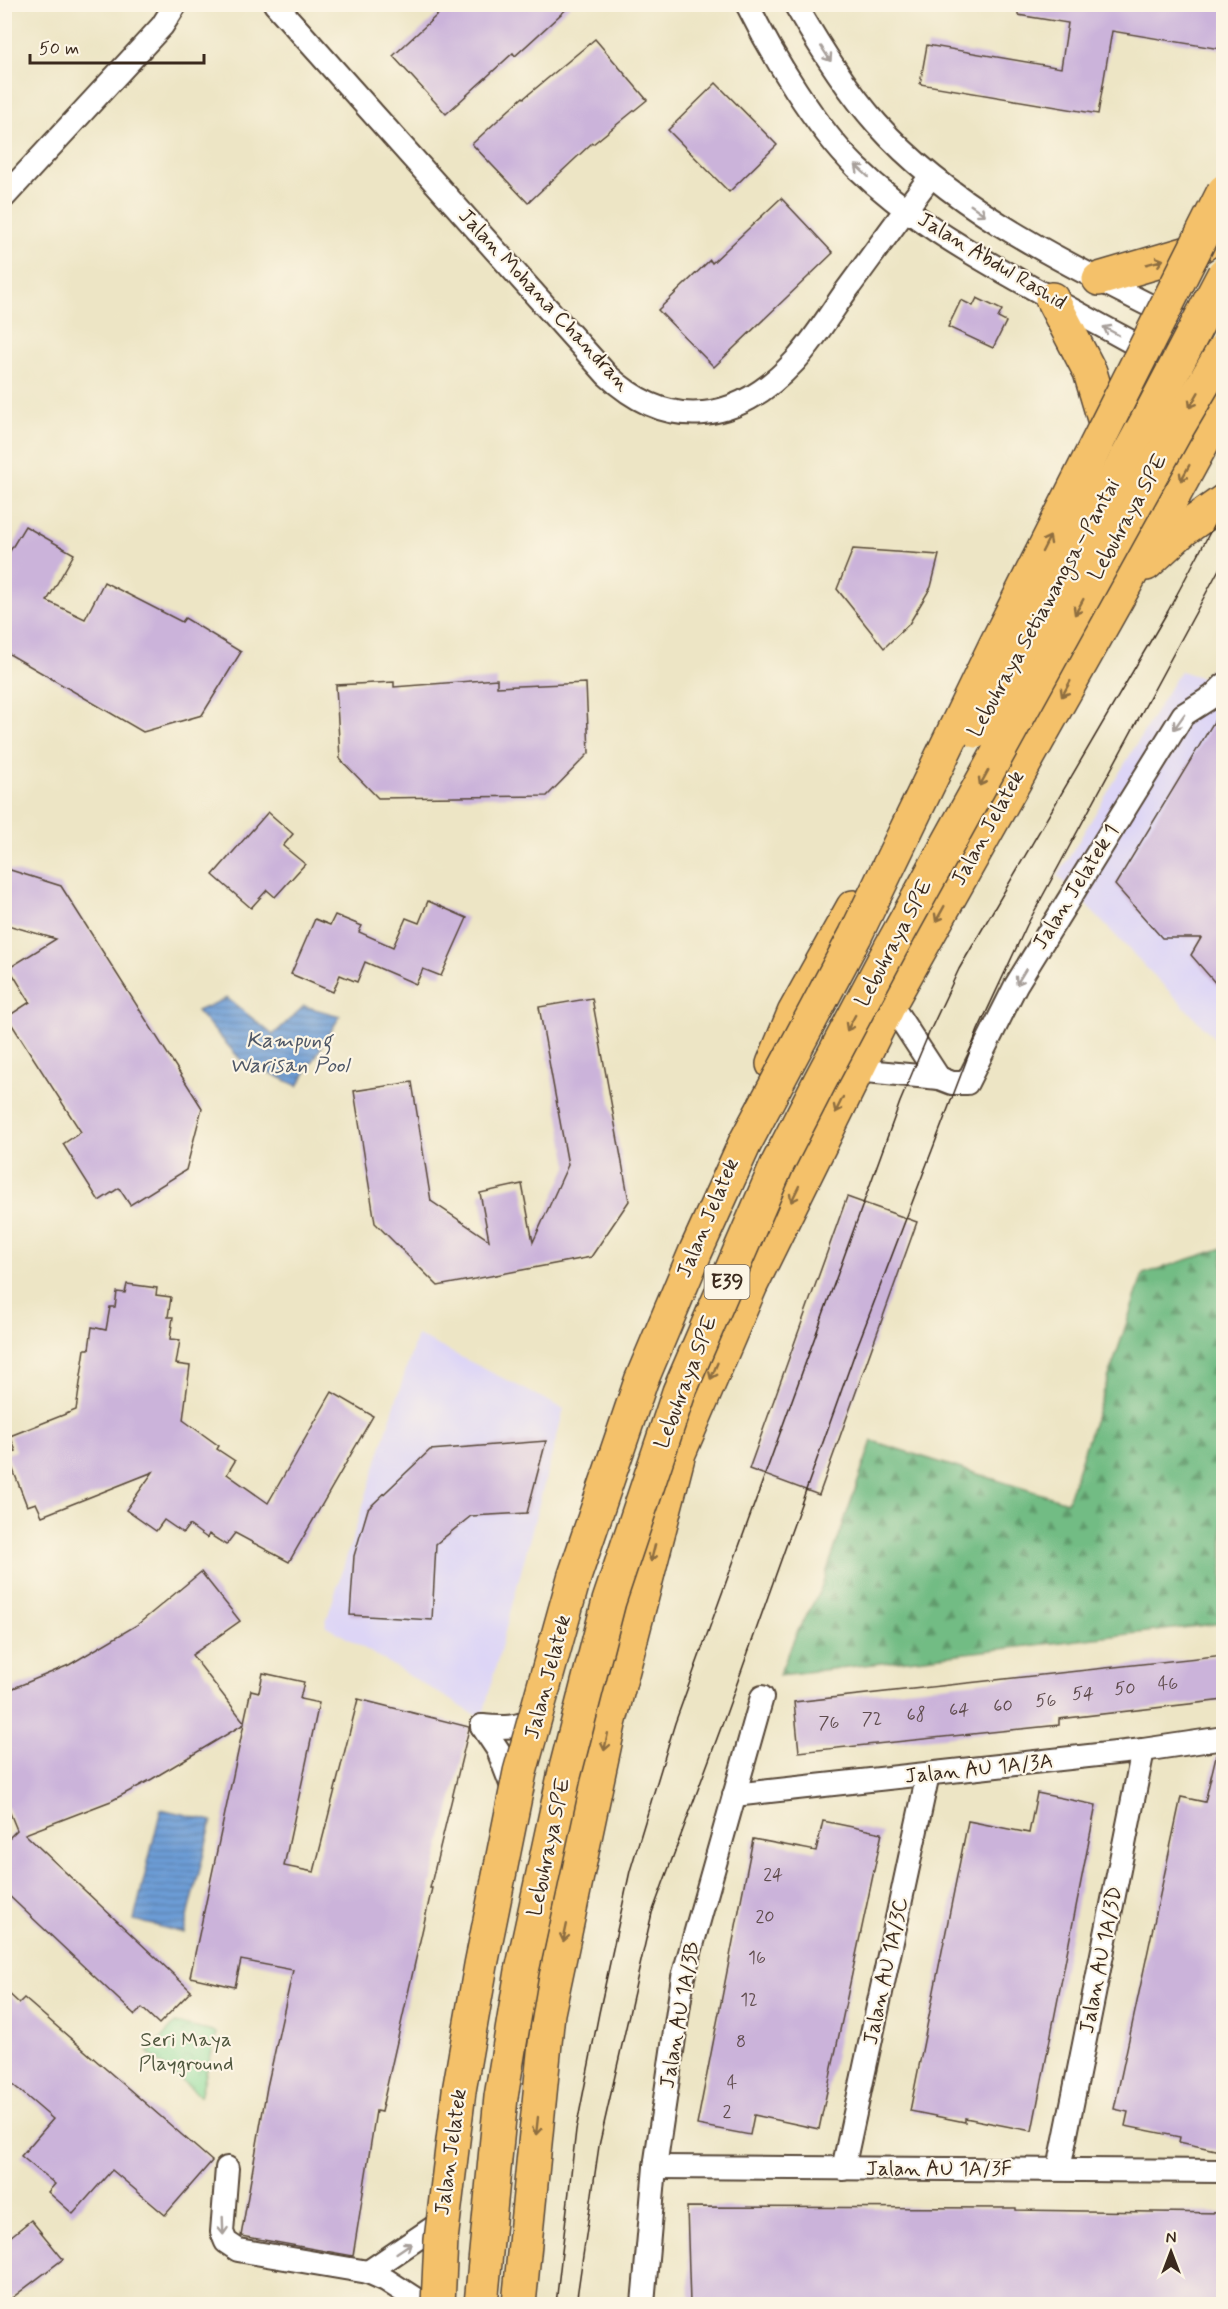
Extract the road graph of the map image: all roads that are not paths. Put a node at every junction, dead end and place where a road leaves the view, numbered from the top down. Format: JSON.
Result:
{"nodes":[{"id":1,"x":176,"y":4,"type":"edge"},
{"id":2,"x":275,"y":4,"type":"edge"},
{"id":3,"x":747,"y":4,"type":"edge"},
{"id":4,"x":795,"y":4,"type":"edge"},
{"id":5,"x":931,"y":176,"type":"junction"},
{"id":6,"x":1224,"y":191,"type":"edge"},
{"id":7,"x":4,"y":197,"type":"edge"},
{"id":8,"x":906,"y":209,"type":"junction"},
{"id":9,"x":1224,"y":231,"type":"edge"},
{"id":10,"x":1224,"y":259,"type":"edge"},
{"id":11,"x":1224,"y":274,"type":"edge"},
{"id":12,"x":1099,"y":279,"type":"junction"},
{"id":13,"x":1052,"y":299,"type":"junction"},
{"id":14,"x":1192,"y":327,"type":"junction"},
{"id":15,"x":1224,"y":349,"type":"edge"},
{"id":16,"x":1181,"y":369,"type":"junction"},
{"id":17,"x":1224,"y":403,"type":"edge"},
{"id":18,"x":1120,"y":482,"type":"junction"},
{"id":19,"x":1224,"y":501,"type":"edge"},
{"id":20,"x":1126,"y":583,"type":"junction"},
{"id":21,"x":1220,"y":695,"type":"edge"},
{"id":22,"x":855,"y":936,"type":"junction"},
{"id":23,"x":890,"y":1003,"type":"junction"},
{"id":24,"x":856,"y":1070,"type":"junction"},
{"id":25,"x":939,"y":1078,"type":"junction"},
{"id":26,"x":762,"y":1697,"type":"dead end"},
{"id":27,"x":536,"y":1719,"type":"junction"},
{"id":28,"x":1224,"y":1738,"type":"edge"},
{"id":29,"x":1143,"y":1750,"type":"junction"},
{"id":30,"x":928,"y":1774,"type":"junction"},
{"id":31,"x":734,"y":1795,"type":"junction"},
{"id":32,"x":518,"y":1802,"type":"junction"},
{"id":33,"x":655,"y":2167,"type":"junction"},
{"id":34,"x":227,"y":2168,"type":"dead end"},
{"id":35,"x":843,"y":2169,"type":"junction"},
{"id":36,"x":1059,"y":2169,"type":"junction"},
{"id":37,"x":1224,"y":2170,"type":"edge"},
{"id":38,"x":440,"y":2223,"type":"junction"},
{"id":39,"x":359,"y":2271,"type":"junction"},
{"id":40,"x":423,"y":2304,"type":"edge"},
{"id":41,"x":433,"y":2304,"type":"edge"},
{"id":42,"x":438,"y":2304,"type":"edge"},
{"id":43,"x":481,"y":2304,"type":"edge"},
{"id":44,"x":519,"y":2304,"type":"edge"},
{"id":45,"x":643,"y":2304,"type":"edge"}],
"edges":[{"from":1,"to":7,"type":"street"},
{"from":2,"to":8,"type":"street","name":"Jalan Mohana Chandran"},
{"from":8,"to":3,"type":"street","name":"Jalan Abdul Rashid","one_way":true},
{"from":4,"to":5,"type":"street","name":"Jalan Abdul Rashid","one_way":true},
{"from":5,"to":8,"type":"street","name":"Jalan Mohana Chandran"},
{"from":5,"to":12,"type":"street","name":"Jalan Abdul Rashid","one_way":true},
{"from":22,"to":6,"type":"main road","one_way":true,"bridge":true},
{"from":8,"to":13,"type":"street","name":"Jalan Abdul Rashid"},
{"from":12,"to":9,"type":"main road","one_way":true},
{"from":10,"to":14,"type":"main road","name":"Jalan Jelatek"},
{"from":11,"to":22,"type":"main road","name":"Lebuhraya Setiawangsa–Pantai","bridge":true},
{"from":12,"to":14,"type":"street","name":"Jalan Abdul Rashid"},
{"from":16,"to":13,"type":"street","name":"Jalan Abdul Rashid","one_way":true},
{"from":13,"to":18,"type":"main road"},
{"from":14,"to":16,"type":"main road","name":"Jalan Jelatek"},
{"from":15,"to":43,"type":"main road","name":"Lebuhraya SPE","number":"E39","one_way":true,"bridge":true},
{"from":16,"to":18,"type":"main road","name":"Jalan Jelatek"},
{"from":17,"to":20,"type":"main road","name":"Jalan Jelatek","one_way":true},
{"from":18,"to":27,"type":"main road","name":"Jalan Jelatek"},
{"from":19,"to":20,"type":"main road"},
{"from":20,"to":23,"type":"main road","name":"Jalan Jelatek","one_way":true},
{"from":21,"to":25,"type":"street","name":"Jalan Jelatek 1","one_way":true},
{"from":22,"to":42,"type":"main road","name":"Lebuhraya SPE","number":"E39","bridge":true},
{"from":23,"to":24,"type":"main road","name":"Jalan Jelatek"},
{"from":23,"to":25,"type":"street"},
{"from":24,"to":25,"type":"street","name":"Jalan Jelatek 1"},
{"from":24,"to":44,"type":"main road","name":"Jalan Jelatek","one_way":true},
{"from":26,"to":31,"type":"street","name":"Jalan AU 1A/3B"},
{"from":27,"to":32,"type":"main road","name":"Jalan Jelatek"},
{"from":27,"to":32,"type":"street"},
{"from":28,"to":29,"type":"street","name":"Jalan AU 1A/3A"},
{"from":29,"to":30,"type":"street","name":"Jalan AU 1A/3A"},
{"from":29,"to":36,"type":"street","name":"Jalan AU 1A/3D"},
{"from":30,"to":31,"type":"street","name":"Jalan AU 1A/3A"},
{"from":30,"to":35,"type":"street","name":"Jalan AU 1A/3C"},
{"from":31,"to":33,"type":"street","name":"Jalan AU 1A/3B"},
{"from":32,"to":38,"type":"main road","name":"Jalan Jelatek"},
{"from":33,"to":35,"type":"street","name":"Jalan AU 1A/3F"},
{"from":33,"to":45,"type":"street","name":"Jalan AU 1A/3B"},
{"from":34,"to":39,"type":"street","one_way":true},
{"from":35,"to":36,"type":"street","name":"Jalan AU 1A/3F"},
{"from":36,"to":37,"type":"street","name":"Jalan AU 1A/3F"},
{"from":39,"to":38,"type":"street","one_way":true},
{"from":38,"to":41,"type":"main road","name":"Jalan Jelatek"},
{"from":39,"to":40,"type":"street"}]}
